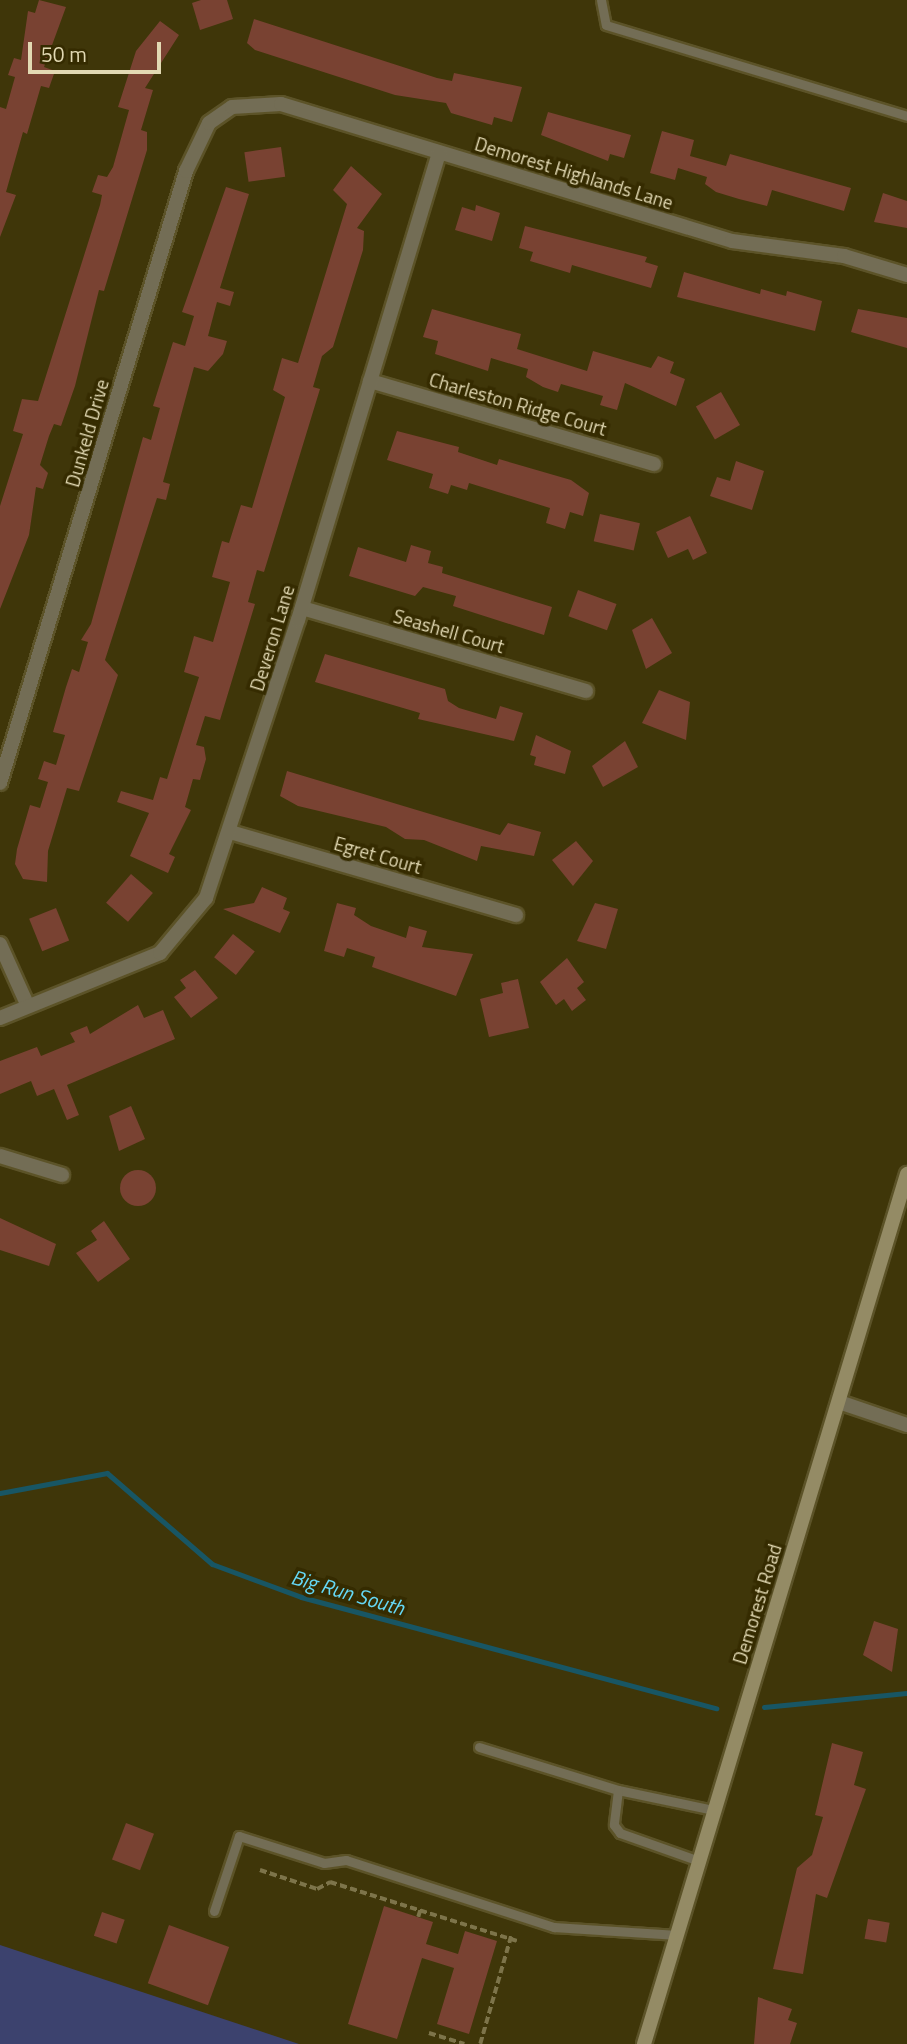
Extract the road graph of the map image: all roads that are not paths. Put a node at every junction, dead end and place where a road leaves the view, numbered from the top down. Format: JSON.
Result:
{"nodes":[{"id":1,"x":601,"y":0,"type":"edge"},
{"id":2,"x":232,"y":107,"type":"joint"},
{"id":3,"x":907,"y":116,"type":"edge"},
{"id":4,"x":439,"y":153,"type":"junction"},
{"id":5,"x":907,"y":275,"type":"edge"},
{"id":6,"x":370,"y":381,"type":"junction"},
{"id":7,"x":654,"y":464,"type":"dead end"},
{"id":8,"x":302,"y":608,"type":"junction"},
{"id":9,"x":586,"y":691,"type":"dead end"},
{"id":10,"x":0,"y":783,"type":"edge"},
{"id":11,"x":230,"y":832,"type":"junction"},
{"id":12,"x":516,"y":915,"type":"dead end"},
{"id":13,"x":0,"y":944,"type":"edge"},
{"id":14,"x":27,"y":1004,"type":"junction"},
{"id":15,"x":0,"y":1018,"type":"edge"},
{"id":16,"x":0,"y":1156,"type":"edge"},
{"id":17,"x":907,"y":1174,"type":"edge"},
{"id":18,"x":62,"y":1175,"type":"dead end"},
{"id":19,"x":839,"y":1402,"type":"junction"},
{"id":20,"x":907,"y":1425,"type":"edge"},
{"id":21,"x":479,"y":1747,"type":"dead end"},
{"id":22,"x":618,"y":1790,"type":"junction"},
{"id":23,"x":715,"y":1810,"type":"junction"},
{"id":24,"x":699,"y":1861,"type":"junction"},
{"id":25,"x":214,"y":1911,"type":"dead end"},
{"id":26,"x":677,"y":1934,"type":"junction"},
{"id":27,"x":644,"y":2044,"type":"edge"}],
"edges":[{"from":1,"to":3,"type":"lane"},
{"from":2,"to":4,"type":"street","name":"Demorest Highlands Lane"},
{"from":2,"to":10,"type":"street","name":"Dunkeld Drive"},
{"from":4,"to":5,"type":"street","name":"Demorest Highlands Lane"},
{"from":4,"to":6,"type":"street","name":"Deveron Lane"},
{"from":6,"to":7,"type":"street","name":"Charleston Ridge Court"},
{"from":6,"to":8,"type":"street","name":"Deveron Lane"},
{"from":8,"to":9,"type":"street","name":"Seashell Court"},
{"from":8,"to":11,"type":"street","name":"Deveron Lane"},
{"from":11,"to":12,"type":"street","name":"Egret Court"},
{"from":11,"to":14,"type":"street","name":"Deveron Lane"},
{"from":13,"to":14,"type":"street"},
{"from":14,"to":15,"type":"street","name":"Deveron Lane"},
{"from":16,"to":18,"type":"street"},
{"from":17,"to":19,"type":"street","name":"Demorest Road"},
{"from":19,"to":20,"type":"street"},
{"from":19,"to":23,"type":"street","name":"Demorest Road"},
{"from":21,"to":22,"type":"lane"},
{"from":22,"to":23,"type":"lane"},
{"from":22,"to":24,"type":"lane"},
{"from":23,"to":24,"type":"street","name":"Demorest Road"},
{"from":24,"to":26,"type":"street","name":"Demorest Road"},
{"from":25,"to":26,"type":"lane"},
{"from":26,"to":27,"type":"street","name":"Demorest Road"}]}
